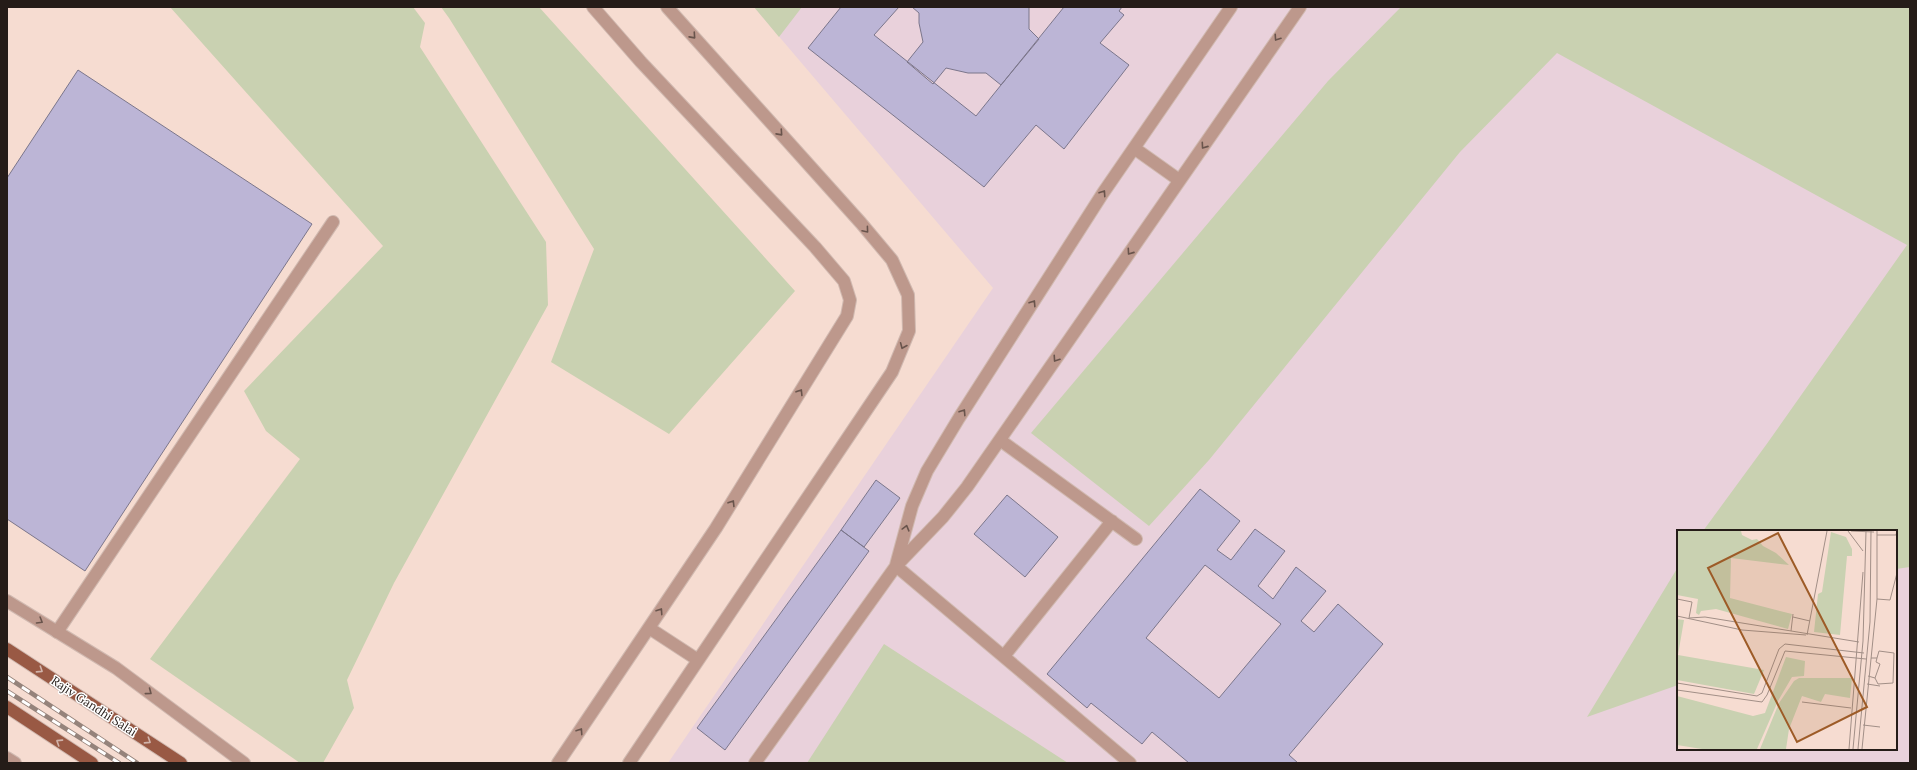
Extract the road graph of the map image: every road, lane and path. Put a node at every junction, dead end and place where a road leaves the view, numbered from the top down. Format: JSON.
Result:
{"nodes":[{"id":1,"x":593,"y":7,"type":"edge"},
{"id":2,"x":667,"y":7,"type":"edge"},
{"id":3,"x":1231,"y":7,"type":"edge"},
{"id":4,"x":1300,"y":7,"type":"edge"},
{"id":5,"x":1134,"y":148,"type":"junction"},
{"id":6,"x":1179,"y":180,"type":"junction"},
{"id":7,"x":333,"y":222,"type":"dead end"},
{"id":8,"x":1000,"y":440,"type":"junction"},
{"id":9,"x":1112,"y":521,"type":"junction"},
{"id":10,"x":1136,"y":539,"type":"dead end"},
{"id":11,"x":896,"y":566,"type":"junction"},
{"id":12,"x":7,"y":601,"type":"edge"},
{"id":13,"x":649,"y":628,"type":"junction"},
{"id":14,"x":57,"y":632,"type":"junction"},
{"id":15,"x":7,"y":649,"type":"edge"},
{"id":16,"x":1004,"y":656,"type":"junction"},
{"id":17,"x":698,"y":660,"type":"junction"},
{"id":18,"x":7,"y":707,"type":"edge"},
{"id":19,"x":7,"y":758,"type":"edge"},
{"id":20,"x":15,"y":763,"type":"edge"},
{"id":21,"x":92,"y":763,"type":"edge"},
{"id":22,"x":181,"y":763,"type":"edge"},
{"id":23,"x":244,"y":763,"type":"edge"},
{"id":24,"x":558,"y":763,"type":"edge"},
{"id":25,"x":629,"y":763,"type":"edge"},
{"id":26,"x":755,"y":763,"type":"edge"},
{"id":27,"x":1130,"y":763,"type":"edge"}],
"edges":[{"from":13,"to":1,"type":"street","one_way":true},
{"from":2,"to":17,"type":"street","one_way":true},
{"from":3,"to":5,"type":"street"},
{"from":4,"to":6,"type":"street","one_way":true},
{"from":5,"to":6,"type":"street"},
{"from":11,"to":5,"type":"street","one_way":true},
{"from":6,"to":8,"type":"street","one_way":true},
{"from":7,"to":14,"type":"street"},
{"from":8,"to":9,"type":"street"},
{"from":8,"to":11,"type":"street"},
{"from":9,"to":10,"type":"street"},
{"from":9,"to":16,"type":"street"},
{"from":11,"to":16,"type":"street"},
{"from":11,"to":26,"type":"street"},
{"from":12,"to":14,"type":"street","one_way":true},
{"from":13,"to":17,"type":"street"},
{"from":24,"to":13,"type":"street","one_way":true},
{"from":14,"to":23,"type":"street","one_way":true},
{"from":15,"to":22,"type":"main road","name":"Rajiv Gandhi Salai","one_way":true},
{"from":16,"to":27,"type":"street"},
{"from":17,"to":25,"type":"street"},
{"from":21,"to":18,"type":"main road","one_way":true},
{"from":19,"to":20,"type":"street"}]}
